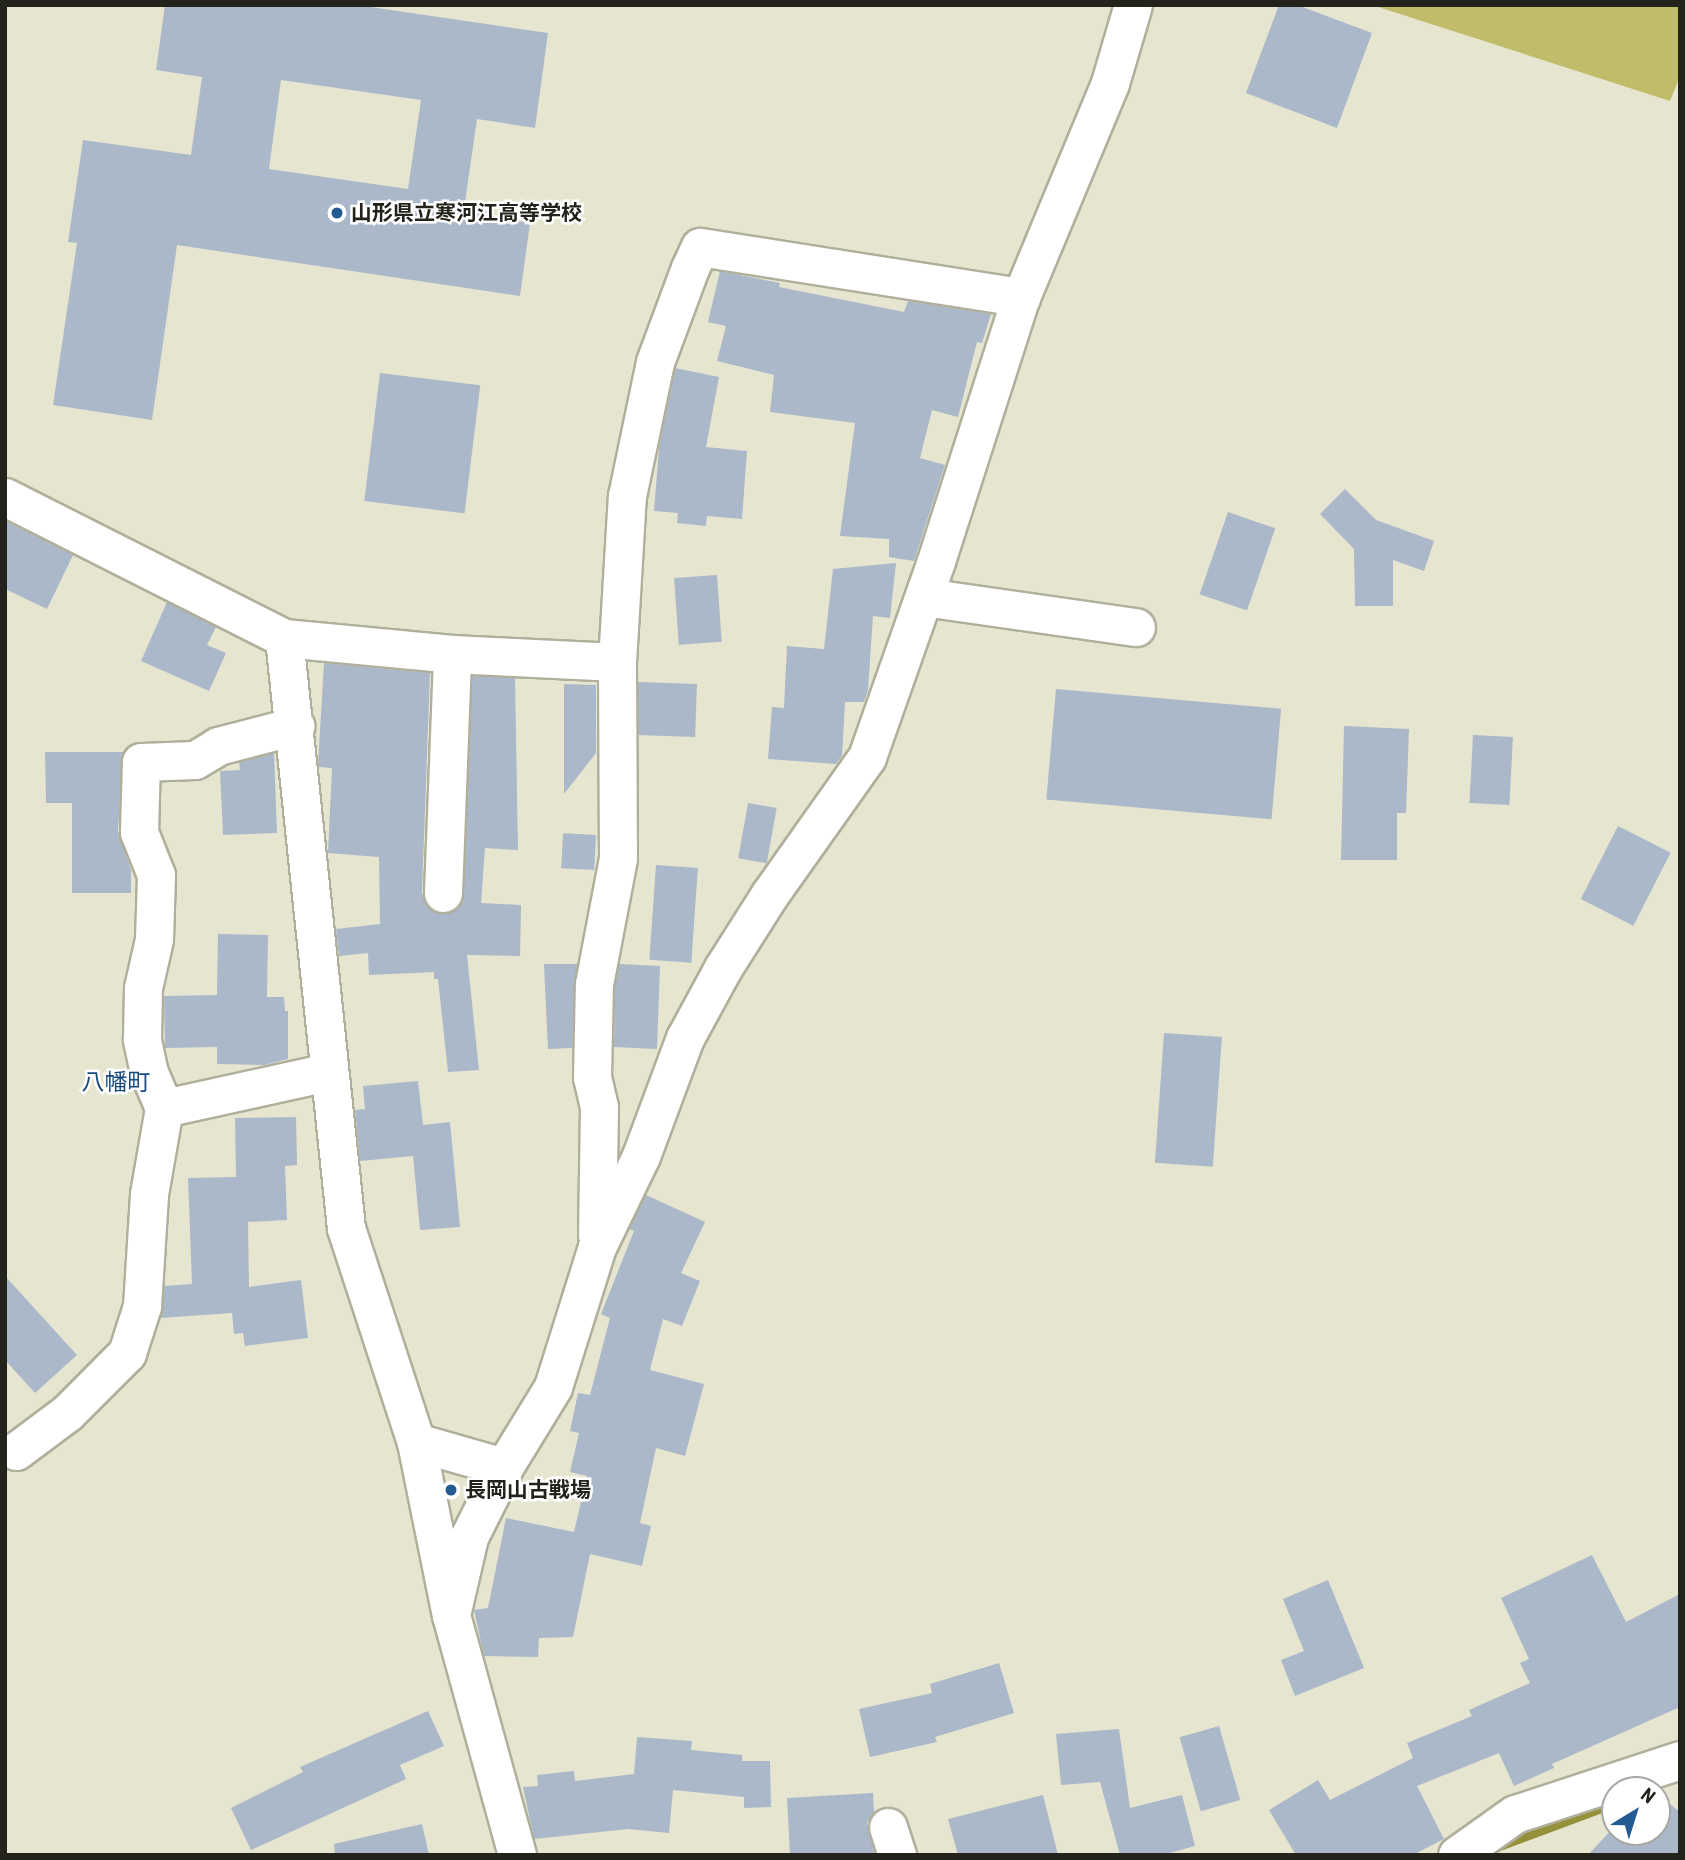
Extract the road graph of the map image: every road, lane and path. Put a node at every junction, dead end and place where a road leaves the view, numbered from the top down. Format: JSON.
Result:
{"nodes":[{"id":1,"x":1133,"y":5,"type":"edge"},
{"id":2,"x":1021,"y":297,"type":"junction"},
{"id":3,"x":5,"y":497,"type":"edge"},
{"id":4,"x":924,"y":597,"type":"junction"},
{"id":5,"x":1136,"y":627,"type":"dead end"},
{"id":6,"x":284,"y":638,"type":"junction"},
{"id":7,"x":452,"y":654,"type":"junction"},
{"id":8,"x":617,"y":662,"type":"junction"},
{"id":9,"x":295,"y":726,"type":"junction"},
{"id":10,"x":443,"y":893,"type":"dead end"},
{"id":11,"x":328,"y":1072,"type":"junction"},
{"id":12,"x":164,"y":1108,"type":"junction"},
{"id":13,"x":597,"y":1247,"type":"junction"},
{"id":14,"x":416,"y":1442,"type":"junction"},
{"id":15,"x":16,"y":1451,"type":"dead end"},
{"id":16,"x":504,"y":1467,"type":"junction"},
{"id":17,"x":451,"y":1615,"type":"junction"},
{"id":18,"x":1680,"y":1760,"type":"edge"},
{"id":19,"x":517,"y":1855,"type":"edge"},
{"id":20,"x":1457,"y":1855,"type":"edge"}],
"edges":[{"from":1,"to":2,"type":"lane"},
{"from":2,"to":4,"type":"lane"},
{"from":2,"to":8,"type":"lane"},
{"from":3,"to":6,"type":"lane"},
{"from":4,"to":5,"type":"lane"},
{"from":4,"to":13,"type":"lane"},
{"from":6,"to":7,"type":"lane"},
{"from":6,"to":9,"type":"lane"},
{"from":7,"to":8,"type":"lane"},
{"from":7,"to":10,"type":"lane"},
{"from":8,"to":13,"type":"lane"},
{"from":9,"to":11,"type":"lane"},
{"from":9,"to":12,"type":"lane"},
{"from":11,"to":12,"type":"lane"},
{"from":11,"to":14,"type":"lane"},
{"from":12,"to":15,"type":"lane"},
{"from":13,"to":16,"type":"lane"},
{"from":14,"to":16,"type":"lane"},
{"from":14,"to":17,"type":"lane"},
{"from":16,"to":17,"type":"lane"},
{"from":17,"to":19,"type":"lane"},
{"from":18,"to":20,"type":"lane"}]}
